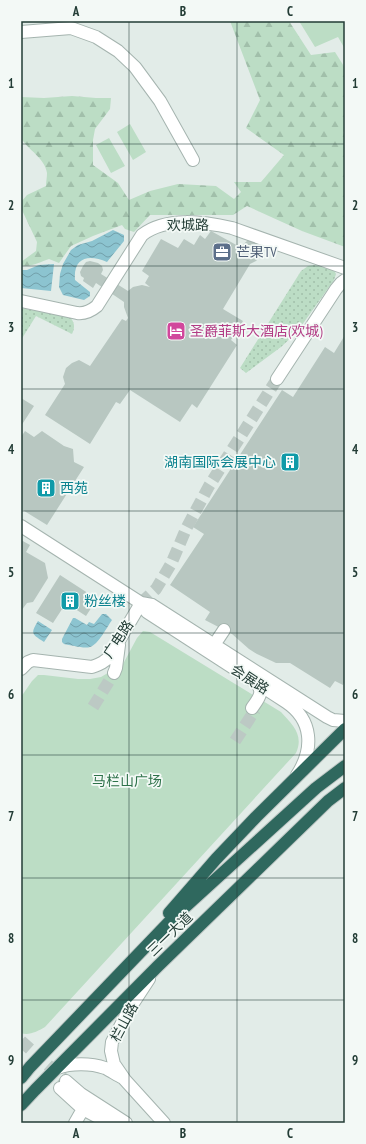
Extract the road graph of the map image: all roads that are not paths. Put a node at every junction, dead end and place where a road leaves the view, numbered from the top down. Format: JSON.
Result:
{"nodes":[{"id":1,"x":76,"y":24,"type":"edge"},
{"id":2,"x":21,"y":32,"type":"edge"},
{"id":3,"x":193,"y":160,"type":"dead end"},
{"id":4,"x":345,"y":268,"type":"edge"},
{"id":5,"x":345,"y":280,"type":"edge"},
{"id":6,"x":21,"y":301,"type":"edge"},
{"id":7,"x":277,"y":379,"type":"tunnel mouth"},
{"id":8,"x":21,"y":526,"type":"edge"},
{"id":9,"x":21,"y":535,"type":"edge"},
{"id":10,"x":48,"y":544,"type":"junction"},
{"id":11,"x":141,"y":603,"type":"junction"},
{"id":12,"x":224,"y":630,"type":"dead end"},
{"id":13,"x":120,"y":640,"type":"junction"},
{"id":14,"x":212,"y":647,"type":"junction"},
{"id":15,"x":21,"y":669,"type":"edge"},
{"id":16,"x":114,"y":673,"type":"tunnel mouth"},
{"id":17,"x":256,"y":682,"type":"junction"},
{"id":18,"x":274,"y":694,"type":"junction"},
{"id":19,"x":345,"y":721,"type":"edge"},
{"id":20,"x":345,"y":729,"type":"edge"},
{"id":21,"x":345,"y":766,"type":"edge"},
{"id":22,"x":292,"y":781,"type":"junction"},
{"id":23,"x":345,"y":788,"type":"edge"},
{"id":24,"x":158,"y":966,"type":"junction"},
{"id":25,"x":56,"y":1040,"type":"junction"},
{"id":26,"x":57,"y":1068,"type":"junction"},
{"id":27,"x":21,"y":1078,"type":"edge"},
{"id":28,"x":125,"y":1080,"type":"junction"},
{"id":29,"x":21,"y":1106,"type":"edge"},
{"id":30,"x":83,"y":1109,"type":"junction"},
{"id":31,"x":153,"y":1118,"type":"edge"},
{"id":32,"x":75,"y":1123,"type":"edge"},
{"id":33,"x":108,"y":1123,"type":"edge"},
{"id":34,"x":126,"y":1123,"type":"edge"},
{"id":35,"x":164,"y":1123,"type":"edge"}],
"edges":[{"from":1,"to":2,"type":"street"},
{"from":1,"to":3,"type":"street"},
{"from":4,"to":6,"type":"street","name":"欢城路"},
{"from":5,"to":7,"type":"street"},
{"from":8,"to":10,"type":"street","name":"会展路"},
{"from":9,"to":10,"type":"street"},
{"from":10,"to":11,"type":"street","name":"会展路"},
{"from":11,"to":13,"type":"street","name":"广电路"},
{"from":11,"to":14,"type":"street","name":"会展路"},
{"from":12,"to":14,"type":"street"},
{"from":13,"to":15,"type":"street","name":"广电路"},
{"from":13,"to":16,"type":"street"},
{"from":14,"to":17,"type":"street","name":"会展路"},
{"from":14,"to":19,"type":"street","name":"会展路"},
{"from":17,"to":18,"type":"street","name":"会展路"},
{"from":17,"to":18,"type":"street"},
{"from":18,"to":22,"type":"street","name":"会展路"},
{"from":20,"to":22,"type":"highway"},
{"from":21,"to":25,"type":"highway","name":"三一大道"},
{"from":22,"to":25,"type":"highway"},
{"from":23,"to":24,"type":"highway","name":"三一大道"},
{"from":24,"to":26,"type":"highway","name":"三一大道"},
{"from":24,"to":28,"type":"street","name":"栏山路"},
{"from":25,"to":27,"type":"highway","name":"三一大道"},
{"from":26,"to":28,"type":"street","name":"栏山路"},
{"from":26,"to":29,"type":"highway","name":"三一大道"},
{"from":28,"to":31,"type":"street","name":"栏山路"},
{"from":30,"to":32,"type":"street"},
{"from":30,"to":33,"type":"street"},
{"from":30,"to":34,"type":"street"},
{"from":31,"to":35,"type":"street","name":"栏山路"}]}
